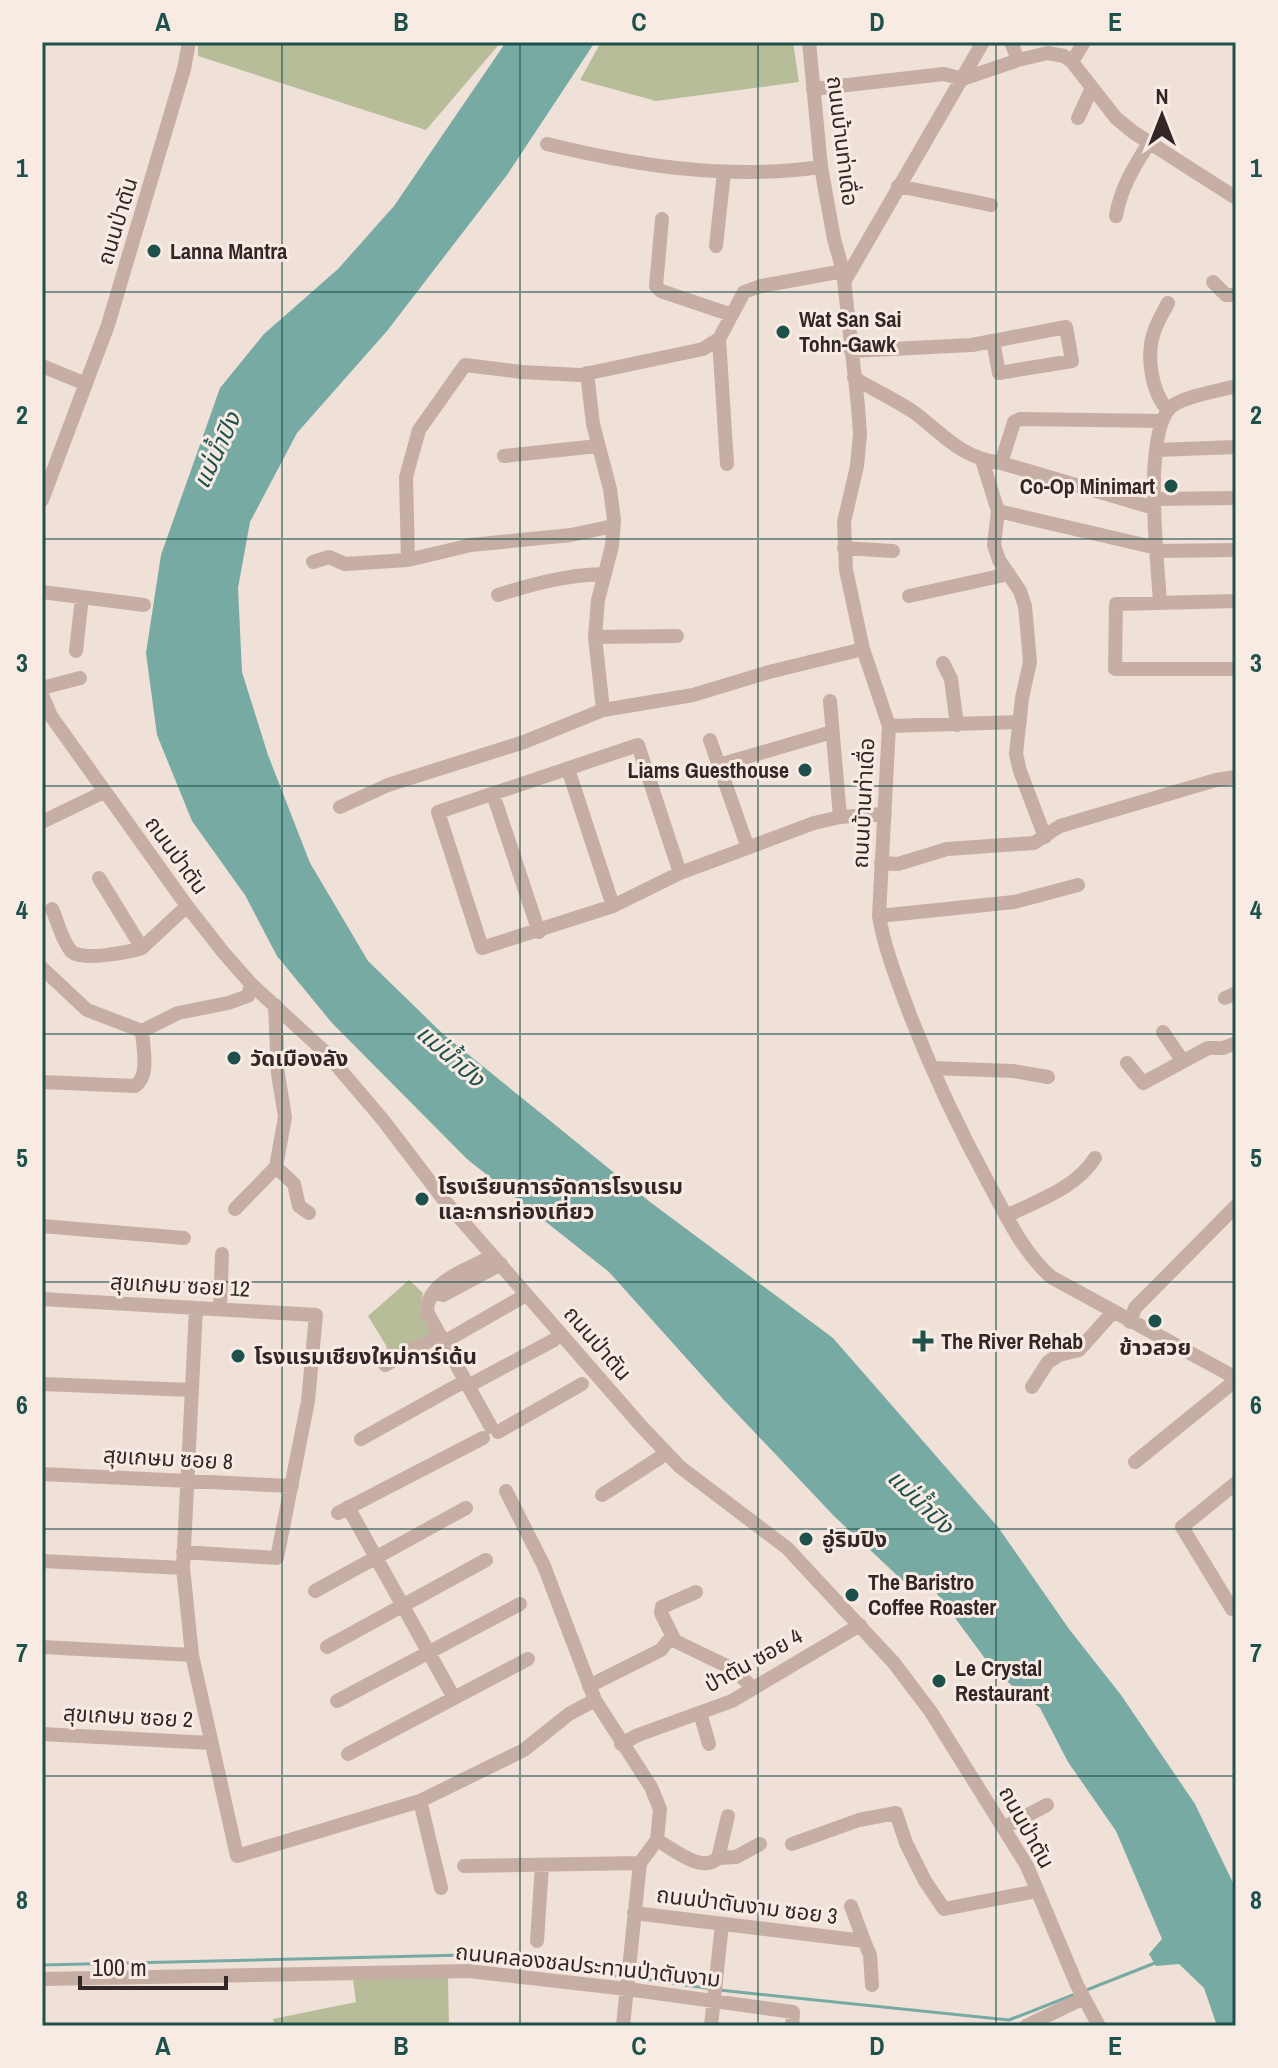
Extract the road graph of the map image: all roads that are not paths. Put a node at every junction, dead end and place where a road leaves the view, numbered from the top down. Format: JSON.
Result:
{"nodes":[{"id":1,"x":189,"y":42,"type":"edge"},
{"id":2,"x":809,"y":42,"type":"edge"},
{"id":3,"x":983,"y":42,"type":"edge"},
{"id":4,"x":1011,"y":42,"type":"edge"},
{"id":5,"x":1084,"y":42,"type":"edge"},
{"id":6,"x":1018,"y":60,"type":"junction"},
{"id":7,"x":1072,"y":62,"type":"junction"},
{"id":8,"x":963,"y":79,"type":"junction"},
{"id":9,"x":1092,"y":88,"type":"junction"},
{"id":10,"x":813,"y":89,"type":"junction"},
{"id":11,"x":1078,"y":118,"type":"dead end"},
{"id":12,"x":1149,"y":143,"type":"junction"},
{"id":13,"x":547,"y":144,"type":"dead end"},
{"id":14,"x":821,"y":167,"type":"junction"},
{"id":15,"x":724,"y":172,"type":"junction"},
{"id":16,"x":898,"y":186,"type":"junction"},
{"id":17,"x":1236,"y":198,"type":"edge"},
{"id":18,"x":991,"y":205,"type":"dead end"},
{"id":19,"x":1116,"y":216,"type":"dead end"},
{"id":20,"x":662,"y":219,"type":"dead end"},
{"id":21,"x":716,"y":246,"type":"dead end"},
{"id":22,"x":844,"y":276,"type":"junction"},
{"id":23,"x":1213,"y":282,"type":"dead end"},
{"id":24,"x":1236,"y":295,"type":"edge"},
{"id":25,"x":1168,"y":303,"type":"dead end"},
{"id":26,"x":732,"y":315,"type":"junction"},
{"id":27,"x":719,"y":339,"type":"junction"},
{"id":28,"x":993,"y":341,"type":"junction"},
{"id":29,"x":851,"y":351,"type":"junction"},
{"id":30,"x":42,"y":366,"type":"edge"},
{"id":31,"x":587,"y":373,"type":"junction"},
{"id":32,"x":854,"y":378,"type":"junction"},
{"id":33,"x":86,"y":384,"type":"junction"},
{"id":34,"x":1236,"y":386,"type":"edge"},
{"id":35,"x":1165,"y":416,"type":"junction"},
{"id":36,"x":598,"y":446,"type":"junction"},
{"id":37,"x":1236,"y":447,"type":"edge"},
{"id":38,"x":1156,"y":450,"type":"junction"},
{"id":39,"x":504,"y":456,"type":"dead end"},
{"id":40,"x":982,"y":460,"type":"junction"},
{"id":41,"x":1001,"y":463,"type":"junction"},
{"id":42,"x":727,"y":464,"type":"dead end"},
{"id":43,"x":1236,"y":498,"type":"edge"},
{"id":44,"x":42,"y":500,"type":"edge"},
{"id":45,"x":1154,"y":504,"type":"junction"},
{"id":46,"x":998,"y":511,"type":"junction"},
{"id":47,"x":613,"y":526,"type":"junction"},
{"id":48,"x":844,"y":548,"type":"junction"},
{"id":49,"x":1157,"y":550,"type":"junction"},
{"id":50,"x":1236,"y":550,"type":"edge"},
{"id":51,"x":893,"y":551,"type":"dead end"},
{"id":52,"x":408,"y":560,"type":"junction"},
{"id":53,"x":313,"y":562,"type":"dead end"},
{"id":54,"x":603,"y":574,"type":"junction"},
{"id":55,"x":1009,"y":574,"type":"junction"},
{"id":56,"x":42,"y":592,"type":"edge"},
{"id":57,"x":498,"y":595,"type":"dead end"},
{"id":58,"x":909,"y":596,"type":"dead end"},
{"id":59,"x":82,"y":597,"type":"junction"},
{"id":60,"x":1236,"y":601,"type":"edge"},
{"id":61,"x":1160,"y":603,"type":"junction"},
{"id":62,"x":144,"y":605,"type":"dead end"},
{"id":63,"x":677,"y":636,"type":"dead end"},
{"id":64,"x":595,"y":637,"type":"junction"},
{"id":65,"x":863,"y":649,"type":"junction"},
{"id":66,"x":76,"y":651,"type":"dead end"},
{"id":67,"x":943,"y":663,"type":"dead end"},
{"id":68,"x":1236,"y":669,"type":"edge"},
{"id":69,"x":80,"y":678,"type":"dead end"},
{"id":70,"x":42,"y":688,"type":"edge"},
{"id":71,"x":42,"y":695,"type":"edge"},
{"id":72,"x":830,"y":701,"type":"dead end"},
{"id":73,"x":603,"y":710,"type":"junction"},
{"id":74,"x":1020,"y":716,"type":"junction"},
{"id":75,"x":957,"y":725,"type":"junction"},
{"id":76,"x":889,"y":726,"type":"junction"},
{"id":77,"x":832,"y":732,"type":"junction"},
{"id":78,"x":710,"y":740,"type":"dead end"},
{"id":79,"x":719,"y":765,"type":"junction"},
{"id":80,"x":568,"y":769,"type":"junction"},
{"id":81,"x":1236,"y":777,"type":"edge"},
{"id":82,"x":104,"y":792,"type":"junction"},
{"id":83,"x":493,"y":794,"type":"junction"},
{"id":84,"x":340,"y":807,"type":"dead end"},
{"id":85,"x":885,"y":814,"type":"junction"},
{"id":86,"x":840,"y":817,"type":"junction"},
{"id":87,"x":42,"y":822,"type":"edge"},
{"id":88,"x":1045,"y":837,"type":"junction"},
{"id":89,"x":748,"y":848,"type":"junction"},
{"id":90,"x":881,"y":863,"type":"junction"},
{"id":91,"x":680,"y":873,"type":"junction"},
{"id":92,"x":99,"y":878,"type":"dead end"},
{"id":93,"x":1078,"y":885,"type":"dead end"},
{"id":94,"x":187,"y":906,"type":"junction"},
{"id":95,"x":613,"y":906,"type":"junction"},
{"id":96,"x":52,"y":909,"type":"dead end"},
{"id":97,"x":879,"y":916,"type":"junction"},
{"id":98,"x":539,"y":932,"type":"junction"},
{"id":99,"x":142,"y":948,"type":"junction"},
{"id":100,"x":42,"y":968,"type":"edge"},
{"id":101,"x":251,"y":984,"type":"junction"},
{"id":102,"x":275,"y":1005,"type":"junction"},
{"id":103,"x":142,"y":1031,"type":"junction"},
{"id":104,"x":1163,"y":1032,"type":"dead end"},
{"id":105,"x":1236,"y":1043,"type":"edge"},
{"id":106,"x":1182,"y":1060,"type":"junction"},
{"id":107,"x":1127,"y":1063,"type":"dead end"},
{"id":108,"x":932,"y":1068,"type":"junction"},
{"id":109,"x":1048,"y":1077,"type":"dead end"},
{"id":110,"x":42,"y":1082,"type":"edge"},
{"id":111,"x":1095,"y":1158,"type":"dead end"},
{"id":112,"x":276,"y":1167,"type":"junction"},
{"id":113,"x":235,"y":1209,"type":"dead end"},
{"id":114,"x":1234,"y":1211,"type":"edge"},
{"id":115,"x":309,"y":1213,"type":"dead end"},
{"id":116,"x":1007,"y":1216,"type":"junction"},
{"id":117,"x":42,"y":1226,"type":"edge"},
{"id":118,"x":184,"y":1238,"type":"dead end"},
{"id":119,"x":222,"y":1254,"type":"dead end"},
{"id":120,"x":497,"y":1260,"type":"junction"},
{"id":121,"x":42,"y":1299,"type":"edge"},
{"id":122,"x":519,"y":1299,"type":"dead end"},
{"id":123,"x":196,"y":1308,"type":"junction"},
{"id":124,"x":220,"y":1309,"type":"junction"},
{"id":125,"x":1113,"y":1312,"type":"junction"},
{"id":126,"x":1130,"y":1322,"type":"junction"},
{"id":127,"x":442,"y":1339,"type":"junction"},
{"id":128,"x":554,"y":1340,"type":"dead end"},
{"id":129,"x":385,"y":1365,"type":"dead end"},
{"id":130,"x":1236,"y":1379,"type":"edge"},
{"id":131,"x":42,"y":1384,"type":"edge"},
{"id":132,"x":467,"y":1384,"type":"junction"},
{"id":133,"x":582,"y":1384,"type":"dead end"},
{"id":134,"x":1032,"y":1387,"type":"dead end"},
{"id":135,"x":191,"y":1390,"type":"junction"},
{"id":136,"x":490,"y":1432,"type":"junction"},
{"id":137,"x":361,"y":1439,"type":"dead end"},
{"id":138,"x":667,"y":1453,"type":"junction"},
{"id":139,"x":1135,"y":1462,"type":"dead end"},
{"id":140,"x":42,"y":1474,"type":"edge"},
{"id":141,"x":186,"y":1481,"type":"junction"},
{"id":142,"x":1236,"y":1483,"type":"edge"},
{"id":143,"x":292,"y":1486,"type":"junction"},
{"id":144,"x":506,"y":1491,"type":"dead end"},
{"id":145,"x":602,"y":1495,"type":"dead end"},
{"id":146,"x":466,"y":1508,"type":"dead end"},
{"id":147,"x":183,"y":1552,"type":"junction"},
{"id":148,"x":376,"y":1557,"type":"junction"},
{"id":149,"x":486,"y":1560,"type":"dead end"},
{"id":150,"x":42,"y":1561,"type":"edge"},
{"id":151,"x":183,"y":1568,"type":"junction"},
{"id":152,"x":315,"y":1591,"type":"dead end"},
{"id":153,"x":696,"y":1592,"type":"dead end"},
{"id":154,"x":520,"y":1604,"type":"dead end"},
{"id":155,"x":403,"y":1606,"type":"junction"},
{"id":156,"x":1232,"y":1609,"type":"dead end"},
{"id":157,"x":860,"y":1625,"type":"junction"},
{"id":158,"x":675,"y":1641,"type":"junction"},
{"id":159,"x":42,"y":1647,"type":"edge"},
{"id":160,"x":327,"y":1647,"type":"dead end"},
{"id":161,"x":428,"y":1653,"type":"junction"},
{"id":162,"x":192,"y":1655,"type":"junction"},
{"id":163,"x":528,"y":1659,"type":"dead end"},
{"id":164,"x":752,"y":1687,"type":"junction"},
{"id":165,"x":592,"y":1693,"type":"junction"},
{"id":166,"x":454,"y":1698,"type":"junction"},
{"id":167,"x":337,"y":1701,"type":"dead end"},
{"id":168,"x":700,"y":1713,"type":"junction"},
{"id":169,"x":42,"y":1734,"type":"edge"},
{"id":170,"x":211,"y":1743,"type":"junction"},
{"id":171,"x":621,"y":1744,"type":"junction"},
{"id":172,"x":709,"y":1744,"type":"dead end"},
{"id":173,"x":348,"y":1754,"type":"dead end"},
{"id":174,"x":420,"y":1801,"type":"junction"},
{"id":175,"x":1047,"y":1805,"type":"dead end"},
{"id":176,"x":728,"y":1816,"type":"dead end"},
{"id":177,"x":1005,"y":1827,"type":"junction"},
{"id":178,"x":657,"y":1840,"type":"junction"},
{"id":179,"x":760,"y":1844,"type":"dead end"},
{"id":180,"x":792,"y":1844,"type":"dead end"},
{"id":181,"x":718,"y":1858,"type":"junction"},
{"id":182,"x":640,"y":1863,"type":"junction"},
{"id":183,"x":542,"y":1865,"type":"junction"},
{"id":184,"x":464,"y":1866,"type":"dead end"},
{"id":185,"x":441,"y":1888,"type":"dead end"},
{"id":186,"x":1037,"y":1891,"type":"junction"},
{"id":187,"x":851,"y":1906,"type":"dead end"},
{"id":188,"x":634,"y":1913,"type":"junction"},
{"id":189,"x":722,"y":1924,"type":"junction"},
{"id":190,"x":537,"y":1941,"type":"dead end"},
{"id":191,"x":864,"y":1941,"type":"junction"},
{"id":192,"x":42,"y":1979,"type":"edge"},
{"id":193,"x":872,"y":1985,"type":"dead end"},
{"id":194,"x":627,"y":1989,"type":"junction"},
{"id":195,"x":1080,"y":1992,"type":"junction"},
{"id":196,"x":714,"y":2001,"type":"junction"},
{"id":197,"x":792,"y":2019,"type":"edge"},
{"id":198,"x":623,"y":2026,"type":"edge"},
{"id":199,"x":711,"y":2026,"type":"edge"},
{"id":200,"x":1026,"y":2026,"type":"edge"},
{"id":201,"x":1099,"y":2026,"type":"edge"}],
"edges":[{"from":1,"to":33,"type":"street","name":"ถนนป่าตัน"},
{"from":2,"to":10,"type":"street","name":"ถนนบ้านท่าเดื่อ"},
{"from":3,"to":8,"type":"street"},
{"from":4,"to":6,"type":"street"},
{"from":5,"to":7,"type":"street"},
{"from":6,"to":7,"type":"street"},
{"from":6,"to":8,"type":"street"},
{"from":7,"to":9,"type":"street"},
{"from":8,"to":10,"type":"street"},
{"from":8,"to":16,"type":"street"},
{"from":9,"to":11,"type":"street"},
{"from":9,"to":12,"type":"street"},
{"from":10,"to":14,"type":"street","name":"ถนนบ้านท่าเดื่อ"},
{"from":12,"to":17,"type":"street"},
{"from":12,"to":19,"type":"street"},
{"from":13,"to":15,"type":"street"},
{"from":14,"to":15,"type":"street"},
{"from":14,"to":22,"type":"street","name":"ถนนบ้านท่าเดื่อ"},
{"from":15,"to":21,"type":"street"},
{"from":16,"to":18,"type":"street"},
{"from":16,"to":22,"type":"street"},
{"from":20,"to":26,"type":"street"},
{"from":22,"to":26,"type":"street"},
{"from":22,"to":29,"type":"street","name":"ถนนบ้านท่าเดื่อ"},
{"from":23,"to":24,"type":"street"},
{"from":25,"to":35,"type":"street"},
{"from":26,"to":27,"type":"street"},
{"from":27,"to":31,"type":"street"},
{"from":27,"to":42,"type":"street"},
{"from":28,"to":28,"type":"street"},
{"from":28,"to":29,"type":"street"},
{"from":29,"to":32,"type":"street","name":"ถนนบ้านท่าเดื่อ"},
{"from":30,"to":33,"type":"street"},
{"from":31,"to":36,"type":"street"},
{"from":31,"to":52,"type":"street"},
{"from":32,"to":40,"type":"street"},
{"from":32,"to":48,"type":"street","name":"ถนนบ้านท่าเดื่อ"},
{"from":33,"to":44,"type":"street","name":"ถนนป่าตัน"},
{"from":34,"to":35,"type":"street"},
{"from":35,"to":38,"type":"street"},
{"from":35,"to":41,"type":"street"},
{"from":36,"to":39,"type":"street"},
{"from":36,"to":47,"type":"street"},
{"from":37,"to":38,"type":"street"},
{"from":38,"to":45,"type":"street"},
{"from":40,"to":41,"type":"street"},
{"from":40,"to":46,"type":"street"},
{"from":41,"to":45,"type":"street"},
{"from":43,"to":45,"type":"street"},
{"from":45,"to":49,"type":"street"},
{"from":46,"to":49,"type":"street"},
{"from":46,"to":55,"type":"street"},
{"from":47,"to":52,"type":"street"},
{"from":47,"to":54,"type":"street"},
{"from":48,"to":51,"type":"street"},
{"from":48,"to":65,"type":"street","name":"ถนนบ้านท่าเดื่อ"},
{"from":49,"to":50,"type":"street"},
{"from":49,"to":61,"type":"street"},
{"from":52,"to":53,"type":"street"},
{"from":54,"to":57,"type":"street"},
{"from":54,"to":64,"type":"street"},
{"from":55,"to":58,"type":"street"},
{"from":55,"to":74,"type":"street"},
{"from":56,"to":59,"type":"street"},
{"from":59,"to":62,"type":"street"},
{"from":59,"to":66,"type":"street"},
{"from":60,"to":61,"type":"street"},
{"from":61,"to":68,"type":"street"},
{"from":63,"to":64,"type":"street"},
{"from":64,"to":73,"type":"street"},
{"from":65,"to":73,"type":"street"},
{"from":65,"to":76,"type":"street","name":"ถนนบ้านท่าเดื่อ"},
{"from":67,"to":75,"type":"street"},
{"from":69,"to":70,"type":"street"},
{"from":71,"to":82,"type":"street","name":"ถนนป่าตัน"},
{"from":72,"to":77,"type":"street"},
{"from":73,"to":84,"type":"street"},
{"from":74,"to":75,"type":"street"},
{"from":74,"to":88,"type":"street"},
{"from":75,"to":76,"type":"street"},
{"from":76,"to":85,"type":"street","name":"ถนนบ้านท่าเดื่อ"},
{"from":77,"to":79,"type":"street"},
{"from":77,"to":86,"type":"street"},
{"from":78,"to":79,"type":"street"},
{"from":79,"to":89,"type":"street"},
{"from":80,"to":83,"type":"street"},
{"from":80,"to":91,"type":"street"},
{"from":80,"to":95,"type":"street"},
{"from":81,"to":88,"type":"street"},
{"from":82,"to":87,"type":"street"},
{"from":82,"to":94,"type":"street","name":"ถนนป่าตัน"},
{"from":83,"to":98,"type":"street"},
{"from":83,"to":98,"type":"street"},
{"from":85,"to":86,"type":"street"},
{"from":85,"to":90,"type":"street","name":"ถนนบ้านท่าเดื่อ"},
{"from":86,"to":89,"type":"street"},
{"from":88,"to":90,"type":"street"},
{"from":89,"to":91,"type":"street"},
{"from":90,"to":97,"type":"street","name":"ถนนบ้านท่าเดื่อ"},
{"from":91,"to":95,"type":"street"},
{"from":92,"to":99,"type":"street"},
{"from":93,"to":97,"type":"street"},
{"from":94,"to":99,"type":"street"},
{"from":94,"to":101,"type":"street","name":"ถนนป่าตัน"},
{"from":95,"to":98,"type":"street"},
{"from":96,"to":99,"type":"street"},
{"from":97,"to":108,"type":"street","name":"ถนนบ้านท่าเดื่อ"},
{"from":100,"to":103,"type":"street"},
{"from":101,"to":102,"type":"street","name":"ถนนป่าตัน"},
{"from":101,"to":103,"type":"street"},
{"from":102,"to":112,"type":"street"},
{"from":102,"to":120,"type":"street","name":"ถนนป่าตัน"},
{"from":103,"to":110,"type":"street"},
{"from":104,"to":106,"type":"street"},
{"from":105,"to":106,"type":"street"},
{"from":106,"to":107,"type":"street"},
{"from":108,"to":109,"type":"street"},
{"from":108,"to":116,"type":"street","name":"ถนนบ้านท่าเดื่อ"},
{"from":111,"to":116,"type":"street"},
{"from":112,"to":113,"type":"street"},
{"from":112,"to":115,"type":"street"},
{"from":114,"to":126,"type":"street"},
{"from":116,"to":125,"type":"street","name":"ถนนบ้านท่าเดื่อ"},
{"from":117,"to":118,"type":"street"},
{"from":119,"to":124,"type":"street"},
{"from":120,"to":127,"type":"street"},
{"from":120,"to":138,"type":"street","name":"ถนนป่าตัน"},
{"from":121,"to":123,"type":"street","name":"สุขเกษม ซอย 12"},
{"from":122,"to":127,"type":"street"},
{"from":123,"to":124,"type":"street","name":"สุขเกษม ซอย 12"},
{"from":123,"to":135,"type":"street"},
{"from":124,"to":143,"type":"street","name":"สุขเกษม ซอย 12"},
{"from":125,"to":126,"type":"street","name":"ถนนบ้านท่าเดื่อ"},
{"from":125,"to":134,"type":"street"},
{"from":126,"to":130,"type":"street","name":"ถนนบ้านท่าเดื่อ"},
{"from":127,"to":129,"type":"street"},
{"from":127,"to":132,"type":"street"},
{"from":128,"to":132,"type":"street"},
{"from":130,"to":139,"type":"street"},
{"from":131,"to":135,"type":"street"},
{"from":132,"to":136,"type":"street"},
{"from":132,"to":137,"type":"street"},
{"from":133,"to":136,"type":"street"},
{"from":135,"to":141,"type":"street"},
{"from":136,"to":148,"type":"street"},
{"from":138,"to":145,"type":"street"},
{"from":138,"to":157,"type":"street","name":"ถนนป่าตัน"},
{"from":140,"to":141,"type":"street","name":"สุขเกษม ซอย 8"},
{"from":141,"to":143,"type":"street","name":"สุขเกษม ซอย 8"},
{"from":141,"to":147,"type":"street"},
{"from":142,"to":156,"type":"street"},
{"from":143,"to":147,"type":"street"},
{"from":144,"to":165,"type":"street"},
{"from":146,"to":148,"type":"street"},
{"from":147,"to":151,"type":"street"},
{"from":148,"to":152,"type":"street"},
{"from":148,"to":155,"type":"street"},
{"from":149,"to":155,"type":"street"},
{"from":150,"to":151,"type":"street"},
{"from":151,"to":162,"type":"street"},
{"from":153,"to":158,"type":"street"},
{"from":154,"to":161,"type":"street"},
{"from":155,"to":160,"type":"street"},
{"from":155,"to":161,"type":"street"},
{"from":157,"to":164,"type":"street","name":"ป่าตัน ซอย 4"},
{"from":157,"to":177,"type":"street","name":"ถนนป่าตัน"},
{"from":158,"to":164,"type":"street"},
{"from":158,"to":165,"type":"street"},
{"from":159,"to":162,"type":"street"},
{"from":161,"to":166,"type":"street"},
{"from":161,"to":167,"type":"street"},
{"from":162,"to":170,"type":"street"},
{"from":163,"to":166,"type":"street"},
{"from":164,"to":168,"type":"street","name":"ป่าตัน ซอย 4"},
{"from":165,"to":171,"type":"street"},
{"from":165,"to":174,"type":"street"},
{"from":166,"to":173,"type":"street"},
{"from":168,"to":171,"type":"street","name":"ป่าตัน ซอย 4"},
{"from":168,"to":172,"type":"street"},
{"from":169,"to":170,"type":"street","name":"สุขเกษม ซอย 2"},
{"from":170,"to":174,"type":"street"},
{"from":171,"to":178,"type":"street"},
{"from":174,"to":185,"type":"street"},
{"from":175,"to":177,"type":"street"},
{"from":176,"to":181,"type":"street"},
{"from":177,"to":186,"type":"street","name":"ถนนป่าตัน"},
{"from":178,"to":181,"type":"street"},
{"from":178,"to":182,"type":"street"},
{"from":179,"to":181,"type":"street"},
{"from":180,"to":186,"type":"street"},
{"from":182,"to":183,"type":"street"},
{"from":182,"to":188,"type":"street"},
{"from":183,"to":184,"type":"street"},
{"from":183,"to":190,"type":"street"},
{"from":186,"to":195,"type":"street","name":"ถนนป่าตัน"},
{"from":187,"to":191,"type":"street","name":"ถนนป่าตันงาม ซอย 3"},
{"from":188,"to":189,"type":"street","name":"ถนนป่าตันงาม ซอย 3"},
{"from":188,"to":194,"type":"street"},
{"from":189,"to":191,"type":"street","name":"ถนนป่าตันงาม ซอย 3"},
{"from":189,"to":196,"type":"street"},
{"from":191,"to":193,"type":"street"},
{"from":192,"to":194,"type":"street","name":"ถนนคลองชลประทานป่าตันงาม"},
{"from":194,"to":196,"type":"street","name":"ถนนคลองชลประทานป่าตันงาม"},
{"from":194,"to":198,"type":"street"},
{"from":195,"to":200,"type":"street"},
{"from":195,"to":201,"type":"street","name":"ถนนป่าตัน"},
{"from":196,"to":197,"type":"street","name":"ถนนคลองชลประทานป่าตันงาม"},
{"from":196,"to":199,"type":"street"}]}
